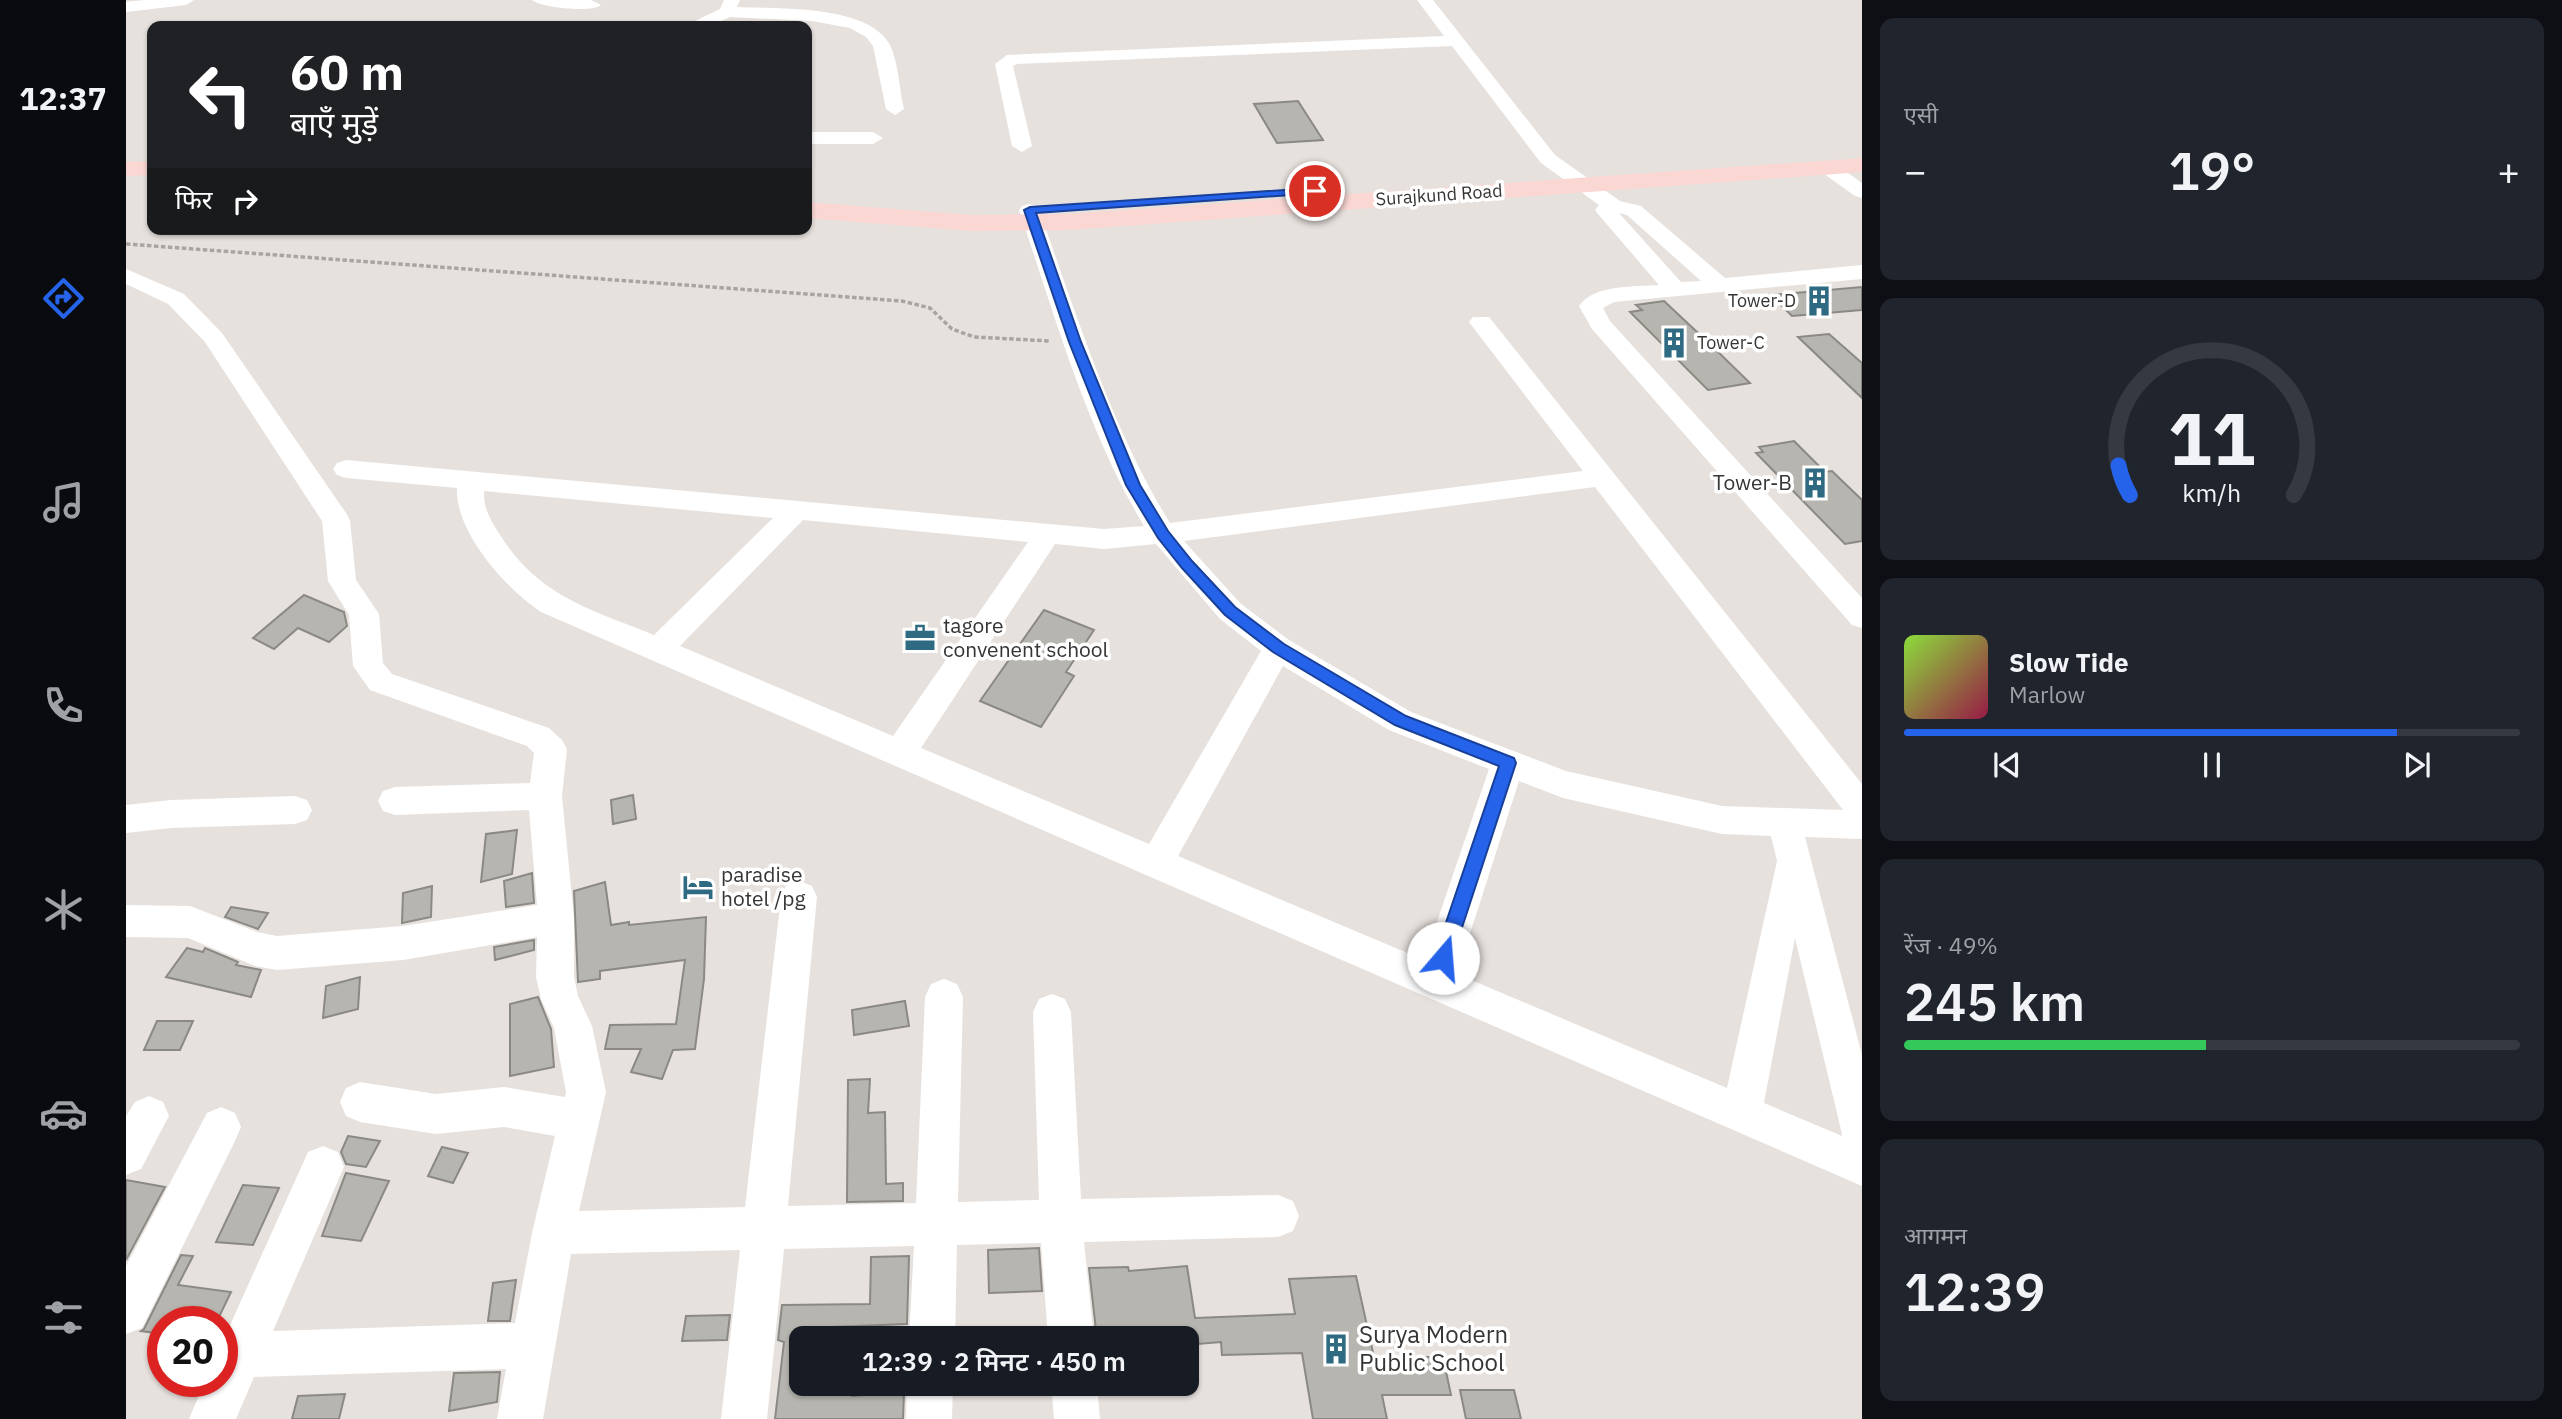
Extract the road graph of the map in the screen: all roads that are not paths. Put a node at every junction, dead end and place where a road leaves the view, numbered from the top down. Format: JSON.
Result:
{"nodes":[{"id":1,"x":186,"y":0,"type":"edge"},
{"id":2,"x":540,"y":0,"type":"edge"},
{"id":3,"x":1425,"y":0,"type":"edge"},
{"id":4,"x":595,"y":2,"type":"edge"},
{"id":5,"x":731,"y":3,"type":"edge"},
{"id":6,"x":126,"y":8,"type":"edge"},
{"id":7,"x":598,"y":21,"type":"edge"},
{"id":8,"x":706,"y":21,"type":"edge"},
{"id":9,"x":1456,"y":41,"type":"junction"},
{"id":10,"x":895,"y":109,"type":"dead end"},
{"id":11,"x":812,"y":138,"type":"edge"},
{"id":12,"x":873,"y":138,"type":"dead end"},
{"id":13,"x":1022,"y":146,"type":"dead end"},
{"id":14,"x":147,"y":156,"type":"edge"},
{"id":15,"x":126,"y":158,"type":"edge"},
{"id":16,"x":1859,"y":159,"type":"edge"},
{"id":17,"x":1827,"y":167,"type":"junction"},
{"id":18,"x":147,"y":168,"type":"edge"},
{"id":19,"x":126,"y":169,"type":"edge"},
{"id":20,"x":1574,"y":180,"type":"junction"},
{"id":21,"x":1862,"y":192,"type":"edge"},
{"id":22,"x":812,"y":197,"type":"edge"},
{"id":23,"x":1615,"y":207,"type":"junction"},
{"id":24,"x":812,"y":210,"type":"edge"},
{"id":25,"x":1032,"y":216,"type":"junction"},
{"id":26,"x":1862,"y":272,"type":"edge"},
{"id":27,"x":126,"y":276,"type":"edge"},
{"id":28,"x":1719,"y":285,"type":"junction"},
{"id":29,"x":1674,"y":288,"type":"junction"},
{"id":30,"x":1481,"y":322,"type":"dead end"},
{"id":31,"x":346,"y":469,"type":"dead end"},
{"id":32,"x":1601,"y":477,"type":"junction"},
{"id":33,"x":471,"y":480,"type":"junction"},
{"id":34,"x":796,"y":511,"type":"junction"},
{"id":35,"x":1163,"y":534,"type":"junction"},
{"id":36,"x":1046,"y":535,"type":"junction"},
{"id":37,"x":1862,"y":617,"type":"edge"},
{"id":38,"x":1278,"y":648,"type":"junction"},
{"id":39,"x":657,"y":651,"type":"junction"},
{"id":40,"x":899,"y":754,"type":"junction"},
{"id":41,"x":1508,"y":763,"type":"junction"},
{"id":42,"x":545,"y":796,"type":"junction"},
{"id":43,"x":394,"y":801,"type":"dead end"},
{"id":44,"x":1862,"y":809,"type":"edge"},
{"id":45,"x":295,"y":810,"type":"dead end"},
{"id":46,"x":126,"y":819,"type":"edge"},
{"id":47,"x":1785,"y":824,"type":"junction"},
{"id":48,"x":1862,"y":825,"type":"edge"},
{"id":49,"x":1792,"y":860,"type":"junction"},
{"id":50,"x":1156,"y":864,"type":"junction"},
{"id":51,"x":799,"y":897,"type":"dead end"},
{"id":52,"x":556,"y":918,"type":"junction"},
{"id":53,"x":126,"y":921,"type":"edge"},
{"id":54,"x":1435,"y":983,"type":"junction"},
{"id":55,"x":944,"y":997,"type":"dead end"},
{"id":56,"x":1052,"y":1012,"type":"dead end"},
{"id":57,"x":360,"y":1102,"type":"dead end"},
{"id":58,"x":1742,"y":1114,"type":"junction"},
{"id":59,"x":149,"y":1116,"type":"dead end"},
{"id":60,"x":580,"y":1120,"type":"junction"},
{"id":61,"x":221,"y":1127,"type":"dead end"},
{"id":62,"x":1862,"y":1134,"type":"edge"},
{"id":63,"x":126,"y":1154,"type":"edge"},
{"id":64,"x":1862,"y":1165,"type":"edge"},
{"id":65,"x":323,"y":1167,"type":"dead end"},
{"id":66,"x":1278,"y":1216,"type":"dead end"},
{"id":67,"x":1061,"y":1222,"type":"junction"},
{"id":68,"x":936,"y":1224,"type":"junction"},
{"id":69,"x":762,"y":1229,"type":"junction"},
{"id":70,"x":553,"y":1233,"type":"junction"},
{"id":71,"x":126,"y":1312,"type":"edge"},
{"id":72,"x":932,"y":1326,"type":"edge"},
{"id":73,"x":1070,"y":1326,"type":"edge"},
{"id":74,"x":535,"y":1345,"type":"junction"},
{"id":75,"x":242,"y":1355,"type":"junction"},
{"id":76,"x":930,"y":1396,"type":"edge"},
{"id":77,"x":1075,"y":1396,"type":"edge"},
{"id":78,"x":212,"y":1419,"type":"edge"},
{"id":79,"x":520,"y":1419,"type":"edge"},
{"id":80,"x":744,"y":1419,"type":"edge"},
{"id":81,"x":929,"y":1419,"type":"edge"},
{"id":82,"x":1077,"y":1419,"type":"edge"}],
"edges":[{"from":1,"to":6,"type":"street"},
{"from":2,"to":4,"type":"street"},
{"from":3,"to":9,"type":"street"},
{"from":4,"to":7,"type":"street"},
{"from":5,"to":8,"type":"street"},
{"from":5,"to":10,"type":"street"},
{"from":9,"to":13,"type":"street"},
{"from":9,"to":20,"type":"street"},
{"from":11,"to":12,"type":"street"},
{"from":14,"to":15,"type":"main road"},
{"from":16,"to":17,"type":"main road","name":"Surajkund Road"},
{"from":16,"to":20,"type":"main road","name":"Surajkund Road"},
{"from":17,"to":20,"type":"main road","name":"Surajkund Road"},
{"from":17,"to":21,"type":"street"},
{"from":18,"to":19,"type":"main road"},
{"from":20,"to":23,"type":"street"},
{"from":20,"to":25,"type":"main road","name":"Surajkund Road"},
{"from":22,"to":25,"type":"main road","name":"Surajkund Road"},
{"from":23,"to":28,"type":"street"},
{"from":23,"to":29,"type":"street"},
{"from":24,"to":25,"type":"main road","name":"Surajkund Road"},
{"from":25,"to":35,"type":"street"},
{"from":26,"to":28,"type":"street"},
{"from":27,"to":42,"type":"street"},
{"from":28,"to":29,"type":"street"},
{"from":29,"to":37,"type":"street"},
{"from":30,"to":32,"type":"street"},
{"from":31,"to":33,"type":"street"},
{"from":32,"to":35,"type":"street"},
{"from":32,"to":44,"type":"street"},
{"from":33,"to":34,"type":"street"},
{"from":33,"to":39,"type":"street"},
{"from":34,"to":36,"type":"street"},
{"from":34,"to":39,"type":"street"},
{"from":35,"to":36,"type":"street"},
{"from":35,"to":38,"type":"street"},
{"from":36,"to":40,"type":"street"},
{"from":38,"to":41,"type":"street"},
{"from":38,"to":50,"type":"street"},
{"from":39,"to":40,"type":"street"},
{"from":40,"to":50,"type":"street"},
{"from":41,"to":47,"type":"street"},
{"from":41,"to":54,"type":"street"},
{"from":42,"to":43,"type":"street"},
{"from":42,"to":52,"type":"street"},
{"from":45,"to":46,"type":"street"},
{"from":47,"to":48,"type":"street"},
{"from":47,"to":49,"type":"street"},
{"from":49,"to":58,"type":"street"},
{"from":49,"to":62,"type":"street"},
{"from":50,"to":54,"type":"street"},
{"from":51,"to":69,"type":"street"},
{"from":52,"to":53,"type":"street"},
{"from":52,"to":60,"type":"street"},
{"from":54,"to":58,"type":"street"},
{"from":55,"to":68,"type":"street"},
{"from":56,"to":67,"type":"street"},
{"from":57,"to":60,"type":"street"},
{"from":58,"to":64,"type":"street"},
{"from":59,"to":63,"type":"street"},
{"from":60,"to":70,"type":"street"},
{"from":61,"to":71,"type":"street"},
{"from":65,"to":75,"type":"street"},
{"from":66,"to":67,"type":"street"},
{"from":67,"to":68,"type":"street"},
{"from":67,"to":73,"type":"street"},
{"from":68,"to":69,"type":"street"},
{"from":68,"to":72,"type":"street"},
{"from":69,"to":70,"type":"street"},
{"from":69,"to":80,"type":"street"},
{"from":70,"to":74,"type":"street"},
{"from":74,"to":75,"type":"street"},
{"from":74,"to":79,"type":"street"},
{"from":75,"to":78,"type":"street"},
{"from":76,"to":81,"type":"street"},
{"from":77,"to":82,"type":"street"}]}
